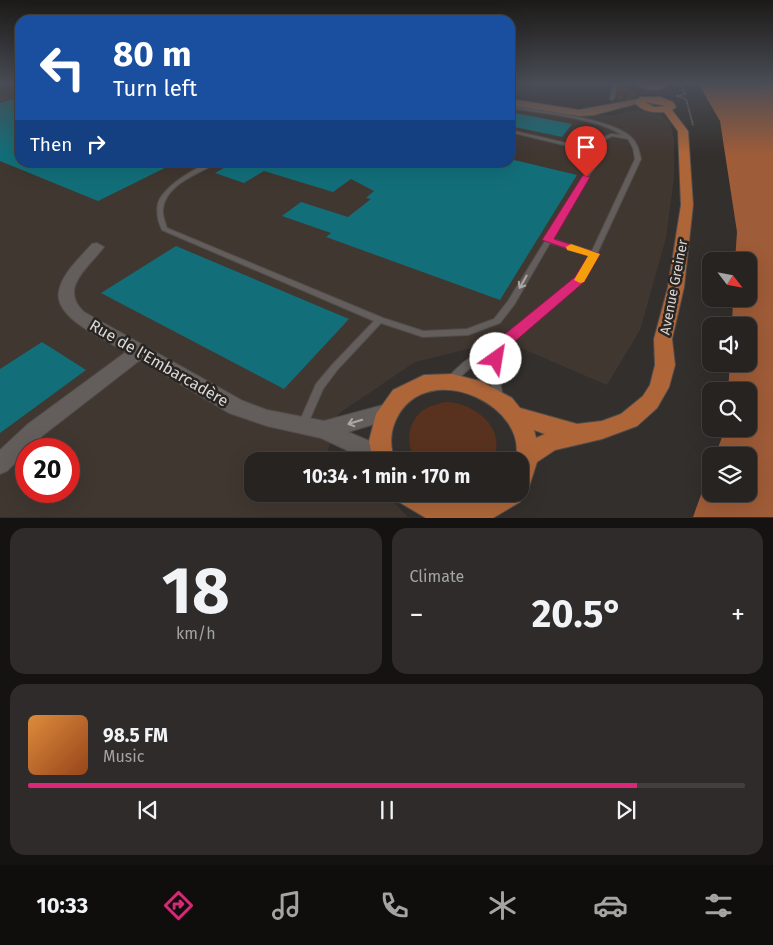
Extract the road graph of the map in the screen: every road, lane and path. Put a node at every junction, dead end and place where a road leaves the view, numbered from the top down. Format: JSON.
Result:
{"nodes":[{"id":1,"x":542,"y":107,"type":"edge"},
{"id":2,"x":604,"y":107,"type":"edge"},
{"id":3,"x":657,"y":107,"type":"edge"},
{"id":4,"x":665,"y":107,"type":"edge"},
{"id":5,"x":515,"y":108,"type":"edge"},
{"id":6,"x":666,"y":110,"type":"junction"},
{"id":7,"x":515,"y":132,"type":"edge"},
{"id":8,"x":630,"y":137,"type":"junction"},
{"id":9,"x":604,"y":153,"type":"junction"},
{"id":10,"x":206,"y":167,"type":"edge"},
{"id":11,"x":547,"y":240,"type":"junction"},
{"id":12,"x":97,"y":247,"type":"dead end"},
{"id":13,"x":594,"y":254,"type":"junction"},
{"id":14,"x":380,"y":320,"type":"junction"},
{"id":15,"x":499,"y":347,"type":"junction"},
{"id":16,"x":139,"y":351,"type":"junction"},
{"id":17,"x":451,"y":381,"type":"junction"},
{"id":18,"x":498,"y":398,"type":"junction"},
{"id":19,"x":387,"y":412,"type":"junction"},
{"id":20,"x":515,"y":415,"type":"junction"},
{"id":21,"x":303,"y":425,"type":"junction"},
{"id":22,"x":324,"y":430,"type":"junction"},
{"id":23,"x":577,"y":434,"type":"junction"},
{"id":24,"x":368,"y":452,"type":"edge"},
{"id":25,"x":381,"y":452,"type":"edge"},
{"id":26,"x":528,"y":452,"type":"edge"},
{"id":27,"x":529,"y":455,"type":"edge"},
{"id":28,"x":0,"y":464,"type":"edge"},
{"id":29,"x":420,"y":502,"type":"edge"},
{"id":30,"x":501,"y":502,"type":"edge"},
{"id":31,"x":486,"y":513,"type":"edge"},
{"id":32,"x":443,"y":514,"type":"edge"}],
"edges":[{"from":1,"to":2,"type":"main road"},
{"from":3,"to":6,"type":"main road"},
{"from":4,"to":6,"type":"main road","name":"Avenue Greiner"},
{"from":5,"to":8,"type":"lane"},
{"from":6,"to":23,"type":"main road","name":"Avenue Greiner"},
{"from":7,"to":9,"type":"lane"},
{"from":8,"to":9,"type":"lane"},
{"from":8,"to":13,"type":"lane"},
{"from":9,"to":11,"type":"lane"},
{"from":10,"to":14,"type":"lane"},
{"from":11,"to":13,"type":"lane"},
{"from":11,"to":14,"type":"lane","one_way":true},
{"from":12,"to":16,"type":"street","name":"Rue de l'Embarcadère"},
{"from":13,"to":15,"type":"lane"},
{"from":14,"to":21,"type":"lane"},
{"from":15,"to":17,"type":"lane"},
{"from":15,"to":18,"type":"lane"},
{"from":16,"to":21,"type":"street","name":"Rue de l'Embarcadère"},
{"from":16,"to":28,"type":"street"},
{"from":17,"to":18,"type":"main road","name":"Avenue Greiner"},
{"from":17,"to":19,"type":"main road","name":"Avenue Greiner"},
{"from":18,"to":20,"type":"main road","name":"Avenue Greiner"},
{"from":19,"to":22,"type":"street","name":"Rue de l'Embarcadère","one_way":true},
{"from":19,"to":25,"type":"main road","name":"Avenue Greiner"},
{"from":20,"to":23,"type":"main road","name":"Avenue Greiner"},
{"from":20,"to":26,"type":"main road","name":"Avenue Greiner"},
{"from":21,"to":22,"type":"street","name":"Rue de l'Embarcadère"},
{"from":22,"to":24,"type":"street","name":"Rue de l'Embarcadère"},
{"from":23,"to":27,"type":"main road","name":"Avenue Greiner"},
{"from":29,"to":32,"type":"main road"},
{"from":30,"to":31,"type":"main road"},
{"from":31,"to":32,"type":"main road"}]}
